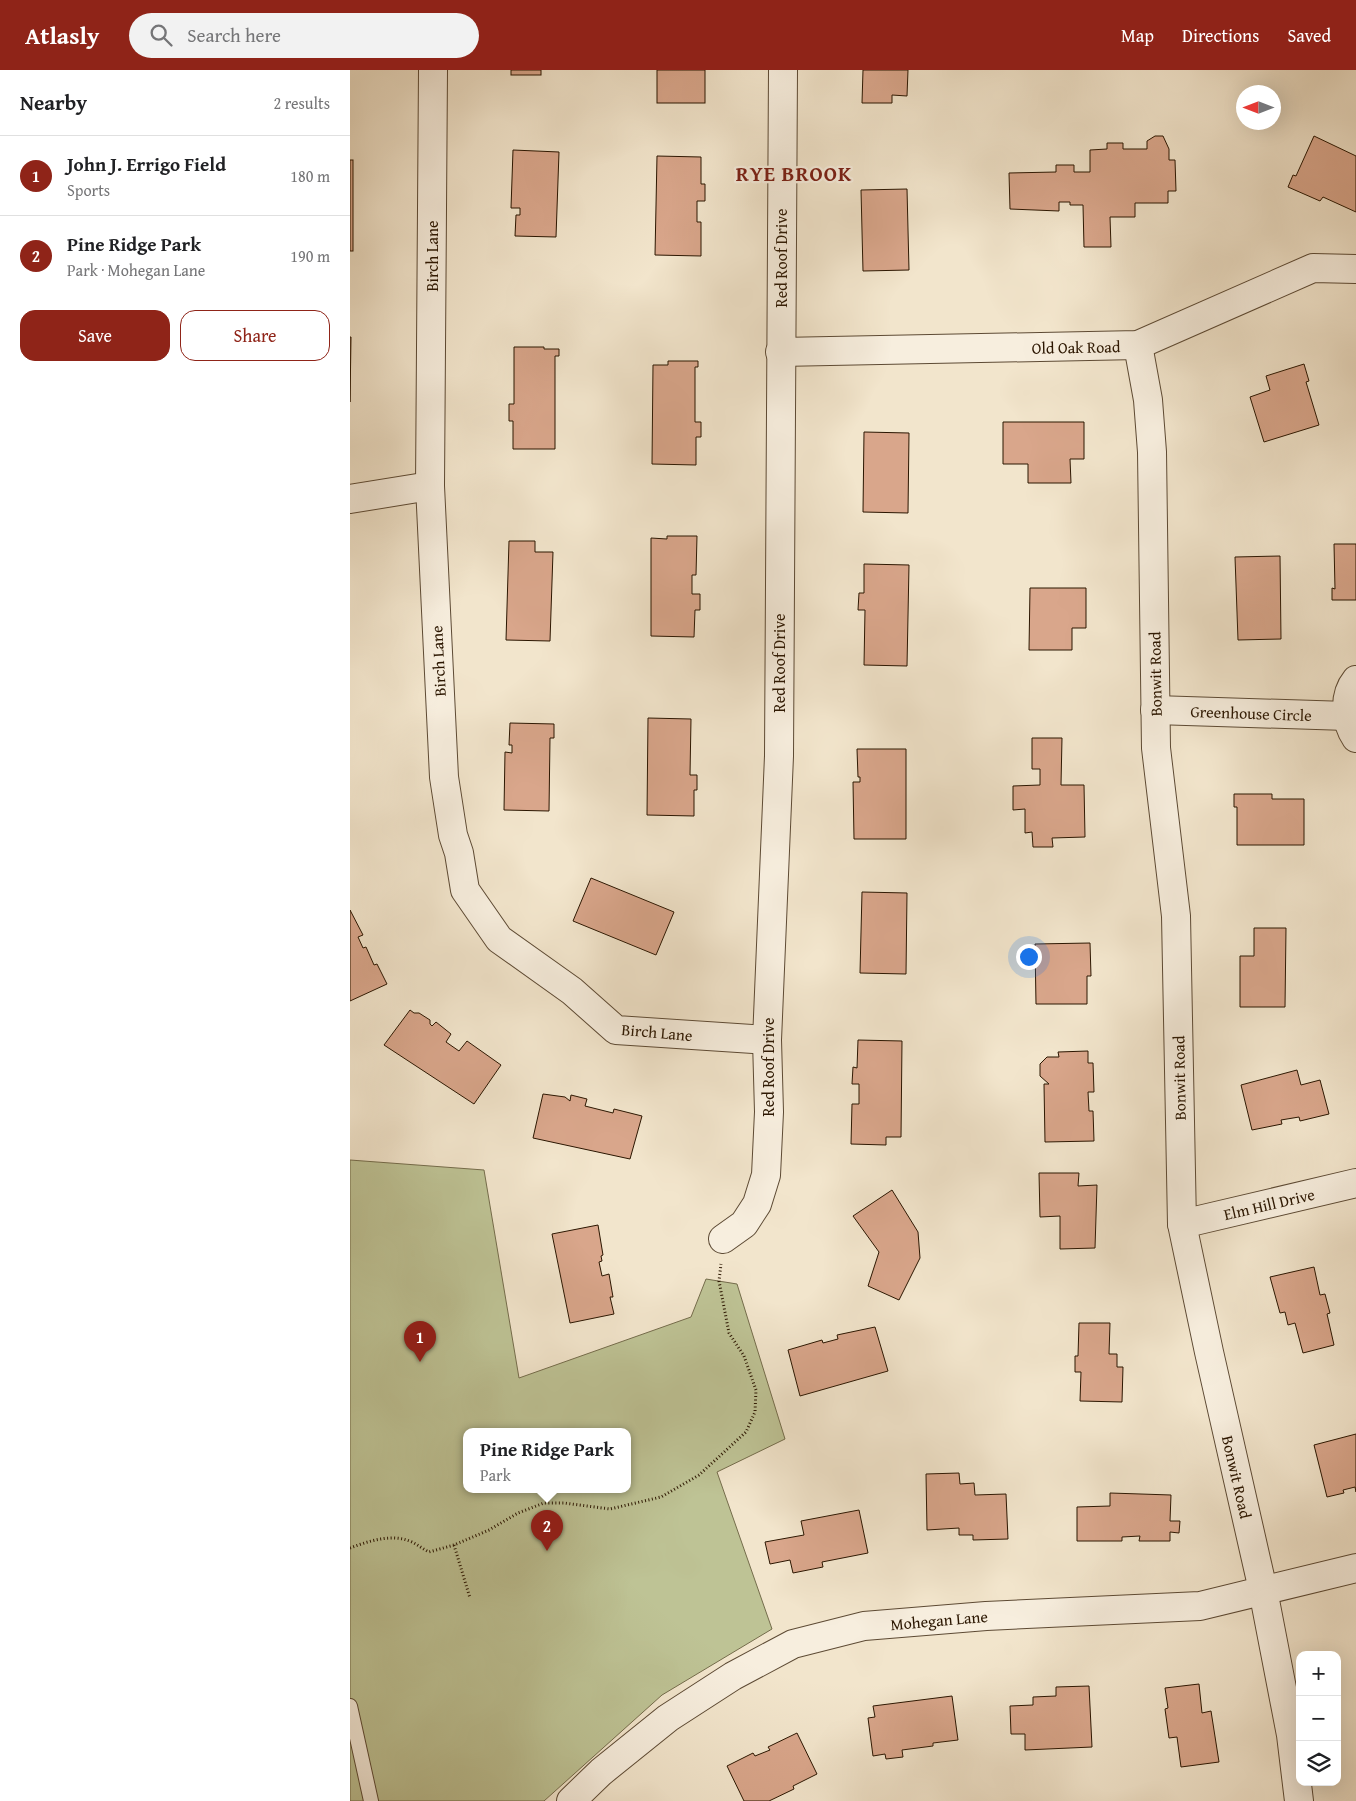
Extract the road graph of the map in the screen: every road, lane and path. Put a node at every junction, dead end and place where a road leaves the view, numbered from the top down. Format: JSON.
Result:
{"nodes":[{"id":1,"x":434,"y":70,"type":"edge"},
{"id":2,"x":783,"y":70,"type":"edge"},
{"id":3,"x":1356,"y":269,"type":"edge"},
{"id":4,"x":1138,"y":345,"type":"junction"},
{"id":5,"x":780,"y":352,"type":"junction"},
{"id":6,"x":430,"y":486,"type":"junction"},
{"id":7,"x":350,"y":499,"type":"edge"},
{"id":8,"x":1356,"y":680,"type":"edge"},
{"id":9,"x":1155,"y":710,"type":"junction"},
{"id":10,"x":1351,"y":727,"type":"edge"},
{"id":11,"x":767,"y":1040,"type":"junction"},
{"id":12,"x":1356,"y":1183,"type":"edge"},
{"id":13,"x":1182,"y":1224,"type":"junction"},
{"id":14,"x":723,"y":1239,"type":"joint"},
{"id":15,"x":454,"y":1545,"type":"junction"},
{"id":16,"x":350,"y":1548,"type":"edge"},
{"id":17,"x":1356,"y":1568,"type":"edge"},
{"id":18,"x":1263,"y":1590,"type":"junction"},
{"id":19,"x":470,"y":1598,"type":"dead end"},
{"id":20,"x":350,"y":1706,"type":"edge"},
{"id":21,"x":371,"y":1801,"type":"edge"},
{"id":22,"x":571,"y":1801,"type":"edge"},
{"id":23,"x":1299,"y":1801,"type":"edge"}],
"edges":[{"from":1,"to":6,"type":"street","name":"Birch Lane"},
{"from":2,"to":5,"type":"street","name":"Red Roof Drive"},
{"from":3,"to":4,"type":"street","name":"Old Oak Road"},
{"from":4,"to":5,"type":"street","name":"Old Oak Road"},
{"from":4,"to":9,"type":"street","name":"Bonwit Road"},
{"from":5,"to":11,"type":"street","name":"Red Roof Drive"},
{"from":6,"to":7,"type":"street"},
{"from":6,"to":11,"type":"street","name":"Birch Lane"},
{"from":8,"to":10,"type":"street","name":"Greenhouse Circle"},
{"from":9,"to":10,"type":"street","name":"Greenhouse Circle"},
{"from":9,"to":13,"type":"street","name":"Bonwit Road"},
{"from":11,"to":14,"type":"street","name":"Red Roof Drive"},
{"from":12,"to":13,"type":"street","name":"Elm Hill Drive"},
{"from":13,"to":18,"type":"street","name":"Bonwit Road"},
{"from":14,"to":15,"type":"path"},
{"from":15,"to":16,"type":"path"},
{"from":15,"to":19,"type":"path"},
{"from":17,"to":18,"type":"street","name":"Mohegan Lane"},
{"from":18,"to":22,"type":"street","name":"Mohegan Lane"},
{"from":18,"to":23,"type":"street","name":"Bonwit Road"},
{"from":20,"to":21,"type":"lane"}]}
